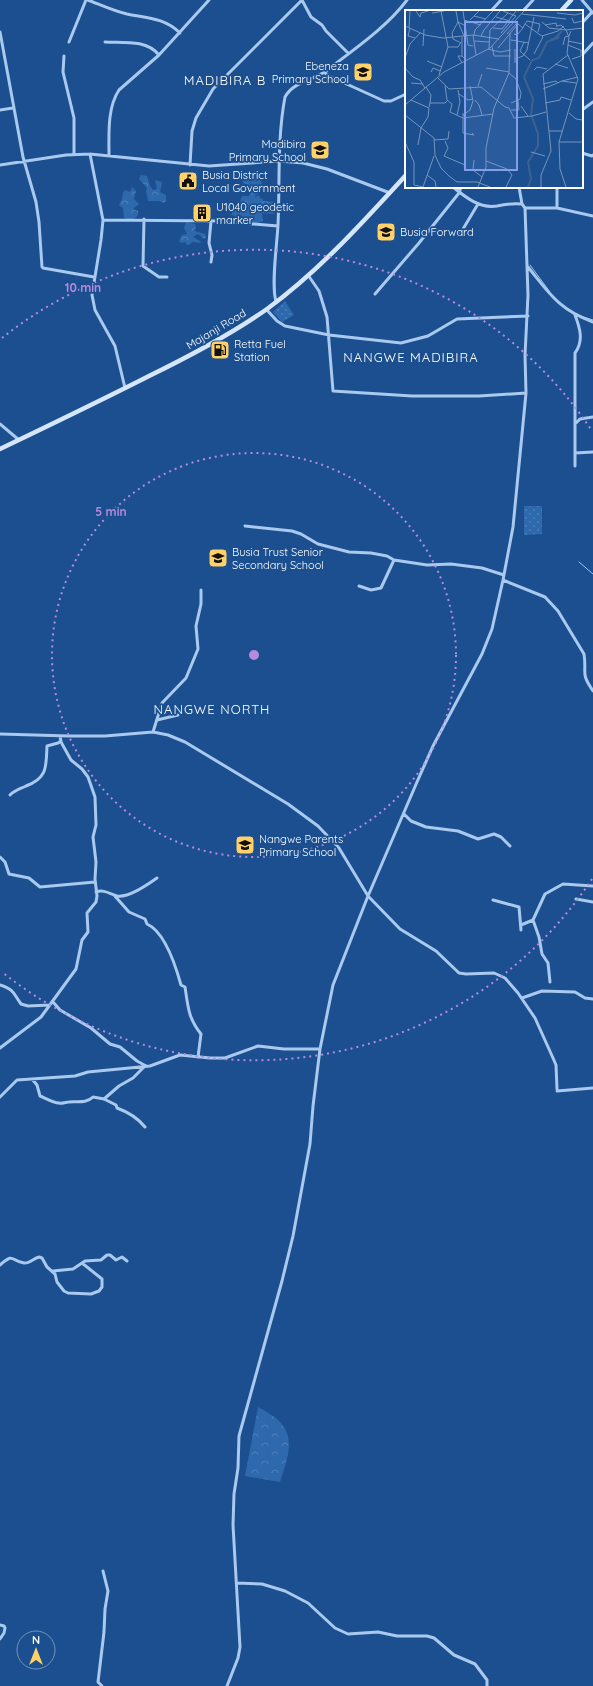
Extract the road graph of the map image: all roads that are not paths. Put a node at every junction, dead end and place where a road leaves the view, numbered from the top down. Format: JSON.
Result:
{"nodes":[{"id":1,"x":87,"y":0,"type":"edge"},
{"id":2,"x":209,"y":0,"type":"edge"},
{"id":3,"x":302,"y":0,"type":"edge"},
{"id":4,"x":407,"y":0,"type":"edge"},
{"id":5,"x":501,"y":0,"type":"edge"},
{"id":6,"x":533,"y":0,"type":"edge"},
{"id":7,"x":571,"y":0,"type":"edge"},
{"id":8,"x":582,"y":0,"type":"edge"},
{"id":9,"x":492,"y":10,"type":"edge"},
{"id":10,"x":524,"y":10,"type":"edge"},
{"id":11,"x":562,"y":10,"type":"edge"},
{"id":12,"x":593,"y":13,"type":"edge"},
{"id":13,"x":583,"y":22,"type":"edge"},
{"id":14,"x":0,"y":32,"type":"edge"},
{"id":15,"x":180,"y":32,"type":"junction"},
{"id":16,"x":1,"y":40,"type":"edge"},
{"id":17,"x":69,"y":42,"type":"dead end"},
{"id":18,"x":105,"y":42,"type":"dead end"},
{"id":19,"x":593,"y":43,"type":"edge"},
{"id":20,"x":348,"y":54,"type":"junction"},
{"id":21,"x":583,"y":54,"type":"edge"},
{"id":22,"x":159,"y":55,"type":"junction"},
{"id":23,"x":64,"y":56,"type":"dead end"},
{"id":24,"x":324,"y":72,"type":"junction"},
{"id":25,"x":405,"y":94,"type":"edge"},
{"id":26,"x":593,"y":102,"type":"edge"},
{"id":27,"x":13,"y":108,"type":"junction"},
{"id":28,"x":583,"y":109,"type":"edge"},
{"id":29,"x":0,"y":110,"type":"edge"},
{"id":30,"x":583,"y":153,"type":"edge"},
{"id":31,"x":74,"y":154,"type":"junction"},
{"id":32,"x":90,"y":154,"type":"junction"},
{"id":33,"x":593,"y":155,"type":"edge"},
{"id":34,"x":108,"y":156,"type":"junction"},
{"id":35,"x":25,"y":161,"type":"junction"},
{"id":36,"x":279,"y":161,"type":"junction"},
{"id":37,"x":0,"y":165,"type":"edge"},
{"id":38,"x":190,"y":165,"type":"junction"},
{"id":39,"x":405,"y":176,"type":"edge"},
{"id":40,"x":454,"y":188,"type":"edge"},
{"id":41,"x":461,"y":188,"type":"edge"},
{"id":42,"x":519,"y":188,"type":"edge"},
{"id":43,"x":557,"y":188,"type":"edge"},
{"id":44,"x":390,"y":193,"type":"junction"},
{"id":45,"x":459,"y":193,"type":"junction"},
{"id":46,"x":478,"y":204,"type":"junction"},
{"id":47,"x":522,"y":204,"type":"junction"},
{"id":48,"x":525,"y":208,"type":"junction"},
{"id":49,"x":557,"y":208,"type":"junction"},
{"id":50,"x":593,"y":216,"type":"edge"},
{"id":51,"x":144,"y":219,"type":"junction"},
{"id":52,"x":103,"y":220,"type":"junction"},
{"id":53,"x":211,"y":221,"type":"junction"},
{"id":54,"x":278,"y":226,"type":"junction"},
{"id":55,"x":460,"y":234,"type":"dead end"},
{"id":56,"x":211,"y":262,"type":"dead end"},
{"id":57,"x":528,"y":266,"type":"junction"},
{"id":58,"x":308,"y":275,"type":"junction"},
{"id":59,"x":94,"y":277,"type":"junction"},
{"id":60,"x":166,"y":278,"type":"dead end"},
{"id":61,"x":374,"y":294,"type":"dead end"},
{"id":62,"x":276,"y":301,"type":"junction"},
{"id":63,"x":266,"y":309,"type":"junction"},
{"id":64,"x":575,"y":315,"type":"junction"},
{"id":65,"x":528,"y":316,"type":"junction"},
{"id":66,"x":593,"y":322,"type":"edge"},
{"id":67,"x":329,"y":335,"type":"junction"},
{"id":68,"x":125,"y":388,"type":"junction"},
{"id":69,"x":526,"y":393,"type":"junction"},
{"id":70,"x":576,"y":414,"type":"junction"},
{"id":71,"x":593,"y":417,"type":"edge"},
{"id":72,"x":580,"y":419,"type":"junction"},
{"id":73,"x":0,"y":424,"type":"edge"},
{"id":74,"x":575,"y":424,"type":"junction"},
{"id":75,"x":19,"y":440,"type":"junction"},
{"id":76,"x":0,"y":449,"type":"edge"},
{"id":77,"x":593,"y":452,"type":"edge"},
{"id":78,"x":575,"y":453,"type":"junction"},
{"id":79,"x":575,"y":466,"type":"dead end"},
{"id":80,"x":245,"y":526,"type":"dead end"},
{"id":81,"x":394,"y":560,"type":"junction"},
{"id":82,"x":504,"y":575,"type":"junction"},
{"id":83,"x":503,"y":580,"type":"junction"},
{"id":84,"x":359,"y":586,"type":"dead end"},
{"id":85,"x":201,"y":590,"type":"dead end"},
{"id":86,"x":593,"y":691,"type":"edge"},
{"id":87,"x":178,"y":715,"type":"dead end"},
{"id":88,"x":157,"y":720,"type":"junction"},
{"id":89,"x":153,"y":732,"type":"junction"},
{"id":90,"x":0,"y":734,"type":"edge"},
{"id":91,"x":60,"y":736,"type":"junction"},
{"id":92,"x":61,"y":741,"type":"junction"},
{"id":93,"x":10,"y":795,"type":"dead end"},
{"id":94,"x":404,"y":814,"type":"junction"},
{"id":95,"x":510,"y":846,"type":"dead end"},
{"id":96,"x":0,"y":857,"type":"edge"},
{"id":97,"x":157,"y":878,"type":"dead end"},
{"id":98,"x":95,"y":882,"type":"junction"},
{"id":99,"x":593,"y":886,"type":"edge"},
{"id":100,"x":96,"y":892,"type":"junction"},
{"id":101,"x":114,"y":895,"type":"junction"},
{"id":102,"x":368,"y":896,"type":"junction"},
{"id":103,"x":576,"y":899,"type":"dead end"},
{"id":104,"x":494,"y":900,"type":"dead end"},
{"id":105,"x":593,"y":902,"type":"edge"},
{"id":106,"x":533,"y":920,"type":"junction"},
{"id":107,"x":521,"y":925,"type":"junction"},
{"id":108,"x":521,"y":930,"type":"dead end"},
{"id":109,"x":550,"y":982,"type":"dead end"},
{"id":110,"x":0,"y":985,"type":"edge"},
{"id":111,"x":522,"y":998,"type":"junction"},
{"id":112,"x":593,"y":999,"type":"edge"},
{"id":113,"x":52,"y":1004,"type":"junction"},
{"id":114,"x":0,"y":1048,"type":"edge"},
{"id":115,"x":320,"y":1049,"type":"junction"},
{"id":116,"x":198,"y":1057,"type":"junction"},
{"id":117,"x":146,"y":1066,"type":"junction"},
{"id":118,"x":32,"y":1079,"type":"junction"},
{"id":119,"x":593,"y":1088,"type":"edge"},
{"id":120,"x":0,"y":1097,"type":"edge"},
{"id":121,"x":104,"y":1099,"type":"junction"},
{"id":122,"x":145,"y":1127,"type":"dead end"},
{"id":123,"x":127,"y":1261,"type":"dead end"},
{"id":124,"x":82,"y":1263,"type":"junction"},
{"id":125,"x":0,"y":1264,"type":"edge"},
{"id":126,"x":53,"y":1272,"type":"junction"},
{"id":127,"x":104,"y":1571,"type":"dead end"},
{"id":128,"x":237,"y":1583,"type":"junction"},
{"id":129,"x":0,"y":1625,"type":"edge"},
{"id":130,"x":0,"y":1639,"type":"edge"},
{"id":131,"x":102,"y":1686,"type":"edge"},
{"id":132,"x":227,"y":1686,"type":"edge"},
{"id":133,"x":487,"y":1686,"type":"edge"}],
"edges":[{"from":1,"to":15,"type":"street"},
{"from":1,"to":17,"type":"street"},
{"from":2,"to":15,"type":"street"},
{"from":3,"to":20,"type":"street"},
{"from":3,"to":38,"type":"street"},
{"from":4,"to":20,"type":"street"},
{"from":5,"to":9,"type":"street"},
{"from":6,"to":10,"type":"street"},
{"from":7,"to":11,"type":"main road"},
{"from":8,"to":12,"type":"street"},
{"from":12,"to":13,"type":"street"},
{"from":14,"to":16,"type":"street"},
{"from":15,"to":22,"type":"street"},
{"from":16,"to":27,"type":"street"},
{"from":18,"to":22,"type":"street"},
{"from":19,"to":21,"type":"street"},
{"from":20,"to":24,"type":"street"},
{"from":22,"to":34,"type":"street"},
{"from":23,"to":31,"type":"street"},
{"from":24,"to":25,"type":"street"},
{"from":24,"to":36,"type":"street"},
{"from":26,"to":28,"type":"street"},
{"from":27,"to":29,"type":"street"},
{"from":27,"to":35,"type":"street"},
{"from":30,"to":33,"type":"street"},
{"from":31,"to":32,"type":"street"},
{"from":31,"to":35,"type":"street"},
{"from":32,"to":34,"type":"street"},
{"from":32,"to":52,"type":"street"},
{"from":34,"to":38,"type":"street"},
{"from":35,"to":37,"type":"street"},
{"from":35,"to":59,"type":"street"},
{"from":36,"to":38,"type":"street"},
{"from":36,"to":44,"type":"street"},
{"from":36,"to":54,"type":"street"},
{"from":39,"to":44,"type":"main road","name":"Majanji Road"},
{"from":40,"to":45,"type":"street"},
{"from":41,"to":45,"type":"street"},
{"from":42,"to":47,"type":"street"},
{"from":43,"to":49,"type":"street"},
{"from":44,"to":58,"type":"main road","name":"Majanji Road"},
{"from":45,"to":46,"type":"street"},
{"from":45,"to":61,"type":"street"},
{"from":46,"to":47,"type":"street"},
{"from":46,"to":55,"type":"street"},
{"from":47,"to":48,"type":"street"},
{"from":48,"to":49,"type":"street"},
{"from":48,"to":57,"type":"street"},
{"from":49,"to":50,"type":"street"},
{"from":51,"to":52,"type":"street"},
{"from":51,"to":53,"type":"street"},
{"from":51,"to":60,"type":"street"},
{"from":52,"to":59,"type":"street"},
{"from":53,"to":54,"type":"street"},
{"from":53,"to":56,"type":"street"},
{"from":54,"to":62,"type":"street"},
{"from":57,"to":64,"type":"street"},
{"from":57,"to":65,"type":"street"},
{"from":58,"to":62,"type":"main road","name":"Majanji Road"},
{"from":58,"to":67,"type":"street"},
{"from":59,"to":68,"type":"street"},
{"from":62,"to":63,"type":"main road","name":"Majanji Road"},
{"from":63,"to":67,"type":"street"},
{"from":63,"to":68,"type":"main road","name":"Majanji Road"},
{"from":64,"to":66,"type":"street"},
{"from":64,"to":70,"type":"street"},
{"from":65,"to":67,"type":"street"},
{"from":65,"to":69,"type":"street"},
{"from":67,"to":69,"type":"street"},
{"from":68,"to":75,"type":"main road","name":"Majanji Road"},
{"from":69,"to":82,"type":"street"},
{"from":70,"to":72,"type":"street"},
{"from":70,"to":74,"type":"street"},
{"from":71,"to":72,"type":"street"},
{"from":72,"to":74,"type":"street"},
{"from":73,"to":75,"type":"street"},
{"from":74,"to":78,"type":"street"},
{"from":75,"to":76,"type":"main road","name":"Majanji Road"},
{"from":77,"to":78,"type":"street"},
{"from":78,"to":79,"type":"street"},
{"from":80,"to":81,"type":"street"},
{"from":81,"to":82,"type":"street"},
{"from":81,"to":84,"type":"street"},
{"from":82,"to":83,"type":"street"},
{"from":83,"to":86,"type":"street"},
{"from":83,"to":94,"type":"street"},
{"from":85,"to":88,"type":"street"},
{"from":87,"to":88,"type":"street"},
{"from":88,"to":89,"type":"street"},
{"from":89,"to":91,"type":"street"},
{"from":89,"to":102,"type":"street"},
{"from":90,"to":91,"type":"street"},
{"from":91,"to":92,"type":"street"},
{"from":92,"to":93,"type":"street"},
{"from":92,"to":98,"type":"street"},
{"from":94,"to":95,"type":"street"},
{"from":94,"to":102,"type":"street"},
{"from":96,"to":98,"type":"street"},
{"from":97,"to":101,"type":"street"},
{"from":98,"to":100,"type":"street"},
{"from":99,"to":106,"type":"street"},
{"from":100,"to":101,"type":"street"},
{"from":100,"to":113,"type":"street"},
{"from":101,"to":116,"type":"street"},
{"from":102,"to":111,"type":"street"},
{"from":102,"to":115,"type":"street"},
{"from":103,"to":105,"type":"street"},
{"from":104,"to":107,"type":"street"},
{"from":106,"to":107,"type":"street"},
{"from":106,"to":109,"type":"street"},
{"from":107,"to":108,"type":"street"},
{"from":110,"to":113,"type":"street"},
{"from":111,"to":112,"type":"street"},
{"from":111,"to":119,"type":"street"},
{"from":113,"to":114,"type":"street"},
{"from":113,"to":117,"type":"street"},
{"from":115,"to":116,"type":"street"},
{"from":115,"to":128,"type":"street"},
{"from":116,"to":117,"type":"street"},
{"from":117,"to":118,"type":"street"},
{"from":117,"to":121,"type":"street"},
{"from":118,"to":120,"type":"street"},
{"from":118,"to":121,"type":"street"},
{"from":121,"to":122,"type":"street"},
{"from":123,"to":124,"type":"street"},
{"from":124,"to":126,"type":"street"},
{"from":124,"to":126,"type":"street"},
{"from":125,"to":126,"type":"street"},
{"from":127,"to":131,"type":"street"},
{"from":128,"to":132,"type":"street"},
{"from":128,"to":133,"type":"street"},
{"from":129,"to":130,"type":"street"}]}
